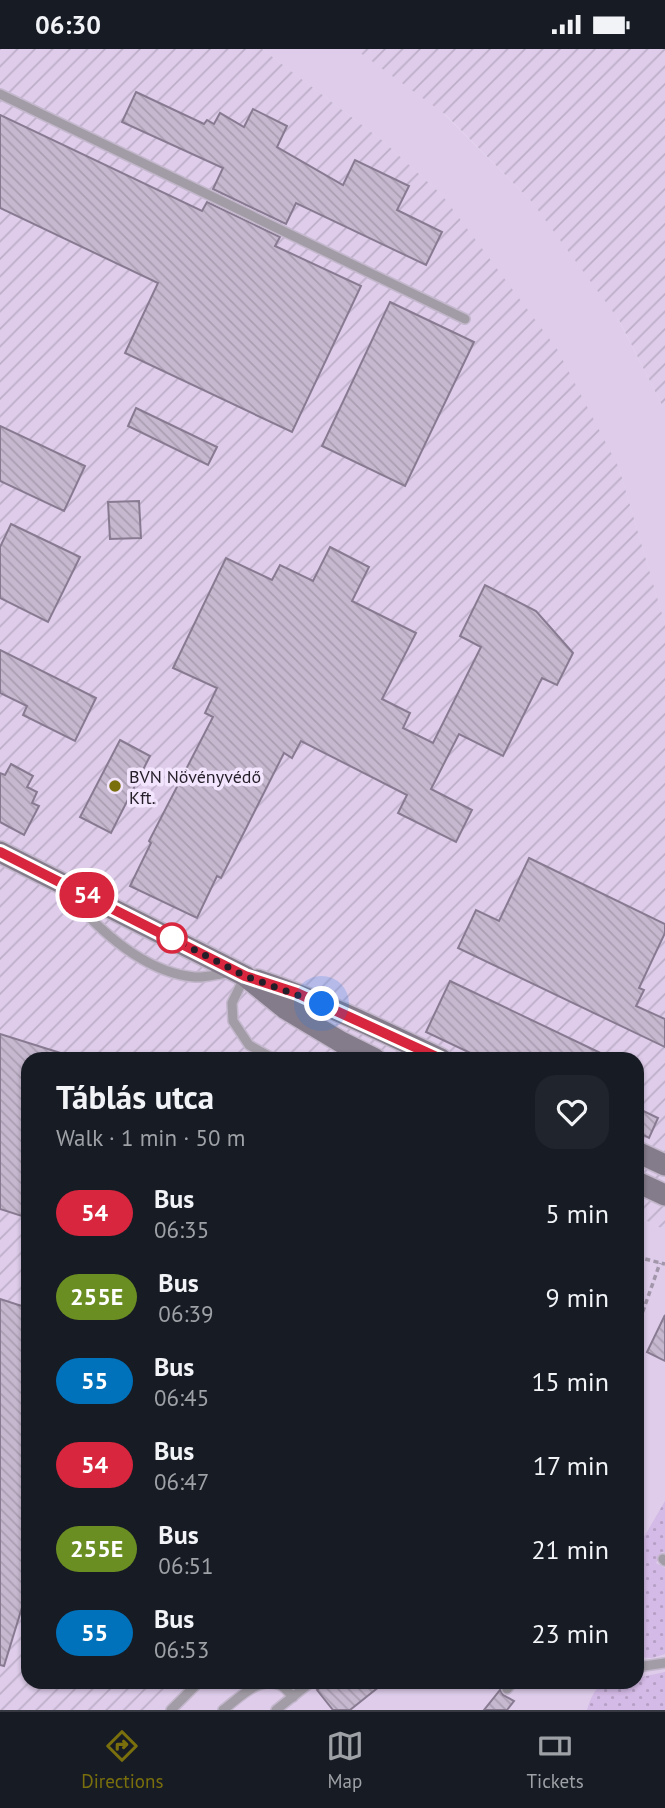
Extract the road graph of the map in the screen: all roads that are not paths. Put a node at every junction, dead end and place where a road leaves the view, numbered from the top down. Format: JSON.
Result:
{"nodes":[{"id":1,"x":0,"y":94,"type":"edge"},
{"id":2,"x":465,"y":319,"type":"dead end"},
{"id":3,"x":0,"y":852,"type":"edge"},
{"id":4,"x":54,"y":879,"type":"junction"},
{"id":5,"x":241,"y":974,"type":"junction"},
{"id":6,"x":262,"y":1052,"type":"edge"},
{"id":7,"x":361,"y":1052,"type":"edge"},
{"id":8,"x":425,"y":1052,"type":"edge"},
{"id":9,"x":644,"y":1155,"type":"edge"},
{"id":10,"x":665,"y":1165,"type":"edge"},
{"id":11,"x":644,"y":1184,"type":"edge"},
{"id":12,"x":665,"y":1195,"type":"edge"},
{"id":13,"x":665,"y":1663,"type":"edge"},
{"id":14,"x":644,"y":1666,"type":"edge"},
{"id":15,"x":192,"y":1689,"type":"edge"},
{"id":16,"x":252,"y":1689,"type":"edge"},
{"id":17,"x":284,"y":1689,"type":"edge"},
{"id":18,"x":303,"y":1689,"type":"edge"},
{"id":19,"x":293,"y":1697,"type":"junction"},
{"id":20,"x":171,"y":1710,"type":"edge"},
{"id":21,"x":223,"y":1710,"type":"edge"},
{"id":22,"x":276,"y":1710,"type":"edge"}],
"edges":[{"from":1,"to":2,"type":"lane"},
{"from":3,"to":4,"type":"street"},
{"from":4,"to":5,"type":"street"},
{"from":4,"to":5,"type":"lane"},
{"from":5,"to":6,"type":"lane"},
{"from":5,"to":7,"type":"street"},
{"from":5,"to":8,"type":"street"},
{"from":9,"to":10,"type":"street"},
{"from":11,"to":12,"type":"street"},
{"from":13,"to":14,"type":"lane"},
{"from":15,"to":20,"type":"lane"},
{"from":16,"to":21,"type":"lane"},
{"from":17,"to":19,"type":"lane"},
{"from":18,"to":19,"type":"lane"},
{"from":19,"to":22,"type":"lane"}]}
